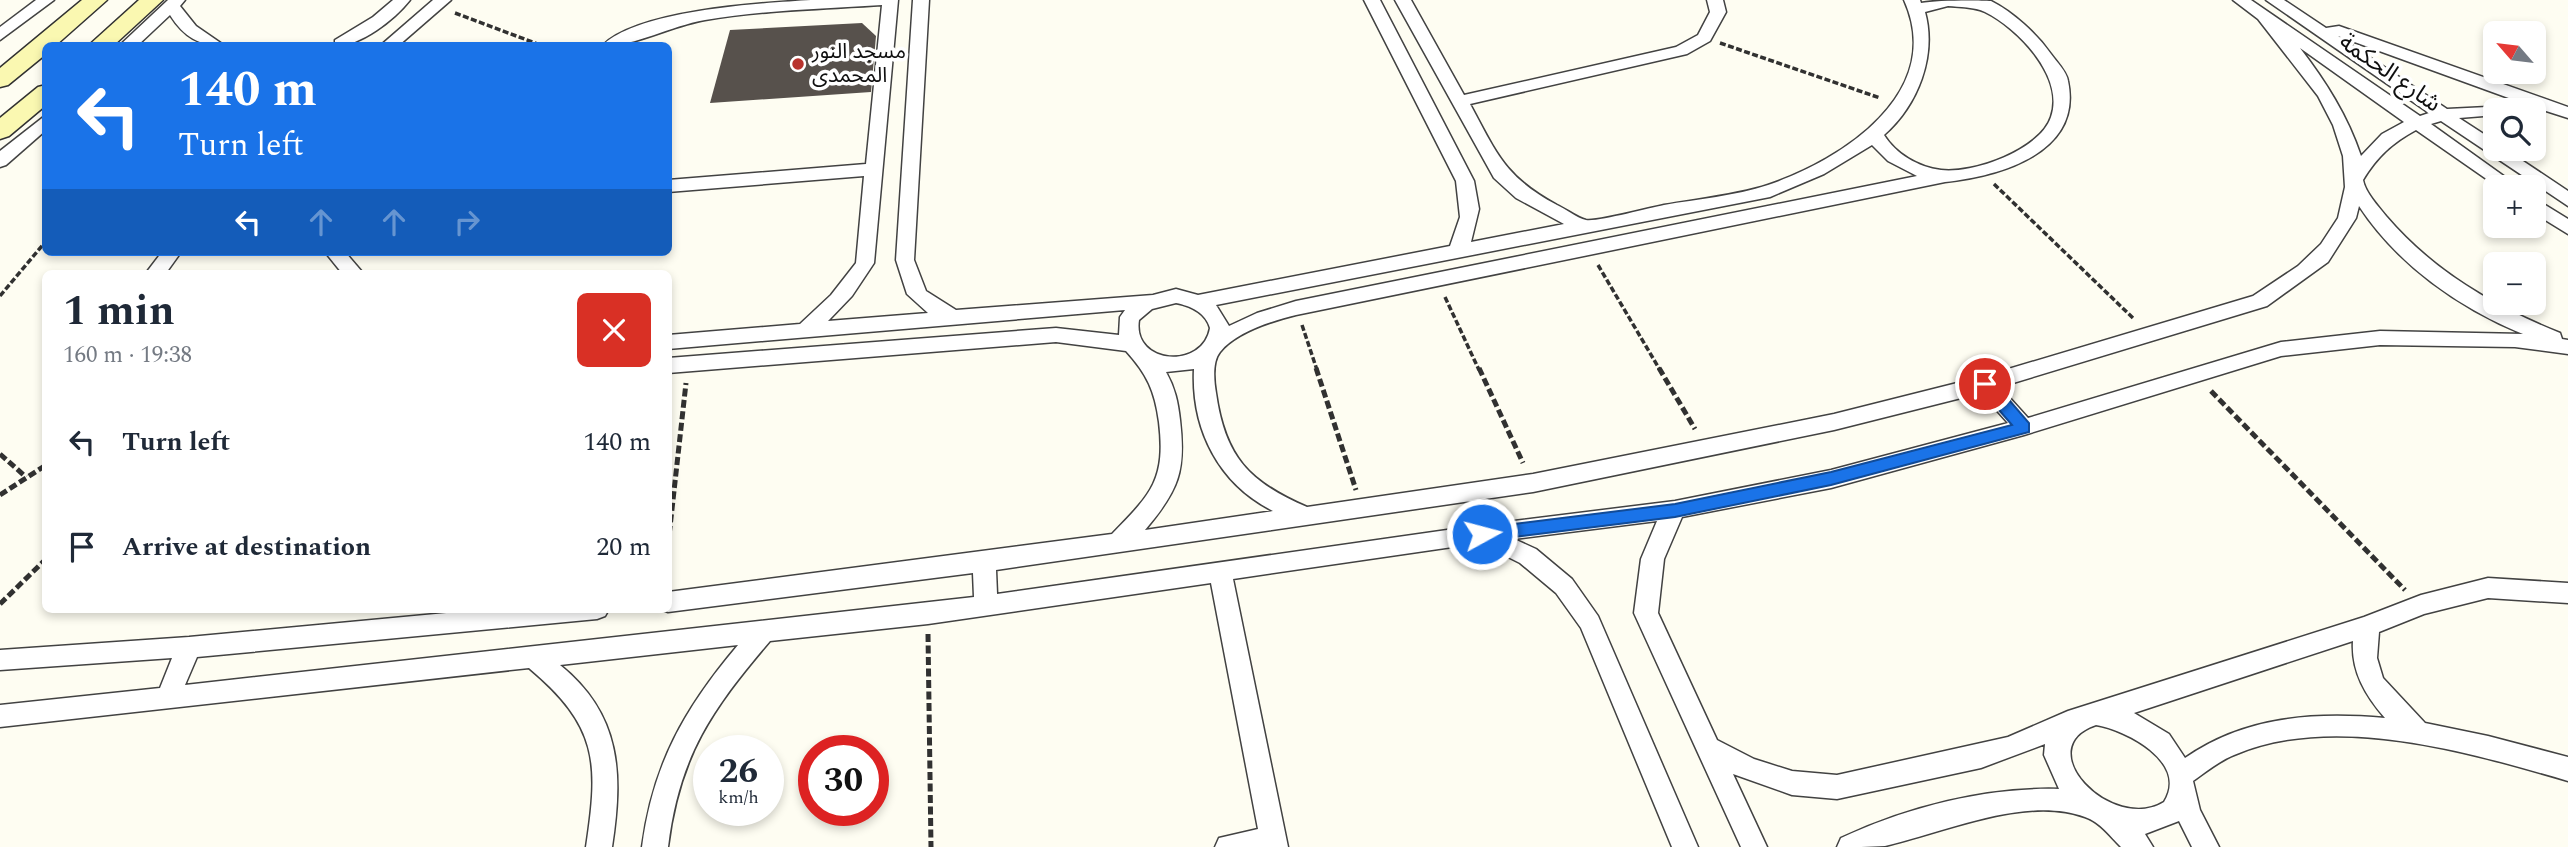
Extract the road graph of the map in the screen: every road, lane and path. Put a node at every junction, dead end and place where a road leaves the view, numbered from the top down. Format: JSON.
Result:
{"nodes":[{"id":1,"x":46,"y":0,"type":"edge"},
{"id":2,"x":96,"y":0,"type":"edge"},
{"id":3,"x":402,"y":0,"type":"edge"},
{"id":4,"x":883,"y":0,"type":"edge"},
{"id":5,"x":890,"y":0,"type":"edge"},
{"id":6,"x":921,"y":0,"type":"edge"},
{"id":7,"x":1372,"y":0,"type":"edge"},
{"id":8,"x":1403,"y":0,"type":"edge"},
{"id":9,"x":1715,"y":0,"type":"edge"},
{"id":10,"x":2241,"y":0,"type":"edge"},
{"id":11,"x":167,"y":2,"type":"edge"},
{"id":12,"x":439,"y":3,"type":"edge"},
{"id":13,"x":1983,"y":3,"type":"edge"},
{"id":14,"x":1915,"y":4,"type":"edge"},
{"id":15,"x":2269,"y":8,"type":"edge"},
{"id":16,"x":2290,"y":11,"type":"junction"},
{"id":17,"x":1417,"y":24,"type":"junction"},
{"id":18,"x":1387,"y":29,"type":"junction"},
{"id":19,"x":0,"y":35,"type":"edge"},
{"id":20,"x":1704,"y":38,"type":"junction"},
{"id":21,"x":46,"y":42,"type":"edge"},
{"id":22,"x":105,"y":42,"type":"edge"},
{"id":23,"x":131,"y":42,"type":"edge"},
{"id":24,"x":209,"y":42,"type":"edge"},
{"id":25,"x":337,"y":42,"type":"edge"},
{"id":26,"x":393,"y":42,"type":"edge"},
{"id":27,"x":533,"y":42,"type":"edge"},
{"id":28,"x":619,"y":42,"type":"edge"},
{"id":29,"x":42,"y":45,"type":"edge"},
{"id":30,"x":0,"y":80,"type":"edge"},
{"id":31,"x":915,"y":90,"type":"junction"},
{"id":32,"x":881,"y":94,"type":"junction"},
{"id":33,"x":42,"y":95,"type":"edge"},
{"id":34,"x":1460,"y":101,"type":"junction"},
{"id":35,"x":1901,"y":106,"type":"junction"},
{"id":36,"x":2568,"y":114,"type":"edge"},
{"id":37,"x":2443,"y":115,"type":"junction"},
{"id":38,"x":2417,"y":122,"type":"junction"},
{"id":39,"x":42,"y":124,"type":"edge"},
{"id":40,"x":0,"y":131,"type":"edge"},
{"id":41,"x":1875,"y":135,"type":"junction"},
{"id":42,"x":1487,"y":149,"type":"junction"},
{"id":43,"x":1452,"y":155,"type":"junction"},
{"id":44,"x":0,"y":161,"type":"edge"},
{"id":45,"x":874,"y":169,"type":"junction"},
{"id":46,"x":1981,"y":172,"type":"junction"},
{"id":47,"x":2493,"y":175,"type":"edge"},
{"id":48,"x":1945,"y":176,"type":"junction"},
{"id":49,"x":2356,"y":181,"type":"junction"},
{"id":50,"x":672,"y":186,"type":"edge"},
{"id":51,"x":2568,"y":200,"type":"edge"},
{"id":52,"x":2546,"y":212,"type":"edge"},
{"id":53,"x":1584,"y":227,"type":"junction"},
{"id":54,"x":2568,"y":228,"type":"edge"},
{"id":55,"x":42,"y":246,"type":"edge"},
{"id":56,"x":1589,"y":248,"type":"junction"},
{"id":57,"x":1457,"y":252,"type":"junction"},
{"id":58,"x":169,"y":256,"type":"edge"},
{"id":59,"x":338,"y":256,"type":"edge"},
{"id":60,"x":158,"y":270,"type":"edge"},
{"id":61,"x":350,"y":270,"type":"edge"},
{"id":62,"x":1437,"y":279,"type":"junction"},
{"id":63,"x":0,"y":296,"type":"edge"},
{"id":64,"x":1150,"y":301,"type":"junction"},
{"id":65,"x":1201,"y":301,"type":"junction"},
{"id":66,"x":1296,"y":308,"type":"junction"},
{"id":67,"x":954,"y":318,"type":"junction"},
{"id":68,"x":804,"y":331,"type":"junction"},
{"id":69,"x":2151,"y":334,"type":"junction"},
{"id":70,"x":672,"y":342,"type":"edge"},
{"id":71,"x":1129,"y":344,"type":"junction"},
{"id":72,"x":2568,"y":345,"type":"edge"},
{"id":73,"x":1212,"y":348,"type":"junction"},
{"id":74,"x":1145,"y":359,"type":"junction"},
{"id":75,"x":678,"y":365,"type":"edge"},
{"id":76,"x":2196,"y":375,"type":"junction"},
{"id":77,"x":1985,"y":384,"type":"junction"},
{"id":78,"x":2024,"y":428,"type":"junction"},
{"id":79,"x":1706,"y":448,"type":"junction"},
{"id":80,"x":0,"y":454,"type":"edge"},
{"id":81,"x":42,"y":467,"type":"edge"},
{"id":82,"x":672,"y":473,"type":"edge"},
{"id":83,"x":26,"y":477,"type":"junction"},
{"id":84,"x":1533,"y":483,"type":"junction"},
{"id":85,"x":0,"y":495,"type":"edge"},
{"id":86,"x":1362,"y":508,"type":"junction"},
{"id":87,"x":1675,"y":510,"type":"junction"},
{"id":88,"x":1306,"y":516,"type":"junction"},
{"id":89,"x":1482,"y":534,"type":"junction"},
{"id":90,"x":1118,"y":543,"type":"junction"},
{"id":91,"x":984,"y":562,"type":"junction"},
{"id":92,"x":42,"y":563,"type":"edge"},
{"id":93,"x":1220,"y":572,"type":"junction"},
{"id":94,"x":2568,"y":593,"type":"edge"},
{"id":95,"x":672,"y":601,"type":"edge"},
{"id":96,"x":0,"y":604,"type":"edge"},
{"id":97,"x":2421,"y":605,"type":"junction"},
{"id":98,"x":986,"y":606,"type":"junction"},
{"id":99,"x":554,"y":613,"type":"edge"},
{"id":100,"x":928,"y":614,"type":"junction"},
{"id":101,"x":2370,"y":626,"type":"junction"},
{"id":102,"x":764,"y":632,"type":"junction"},
{"id":103,"x":189,"y":647,"type":"junction"},
{"id":104,"x":533,"y":657,"type":"junction"},
{"id":105,"x":0,"y":660,"type":"edge"},
{"id":106,"x":168,"y":697,"type":"junction"},
{"id":107,"x":2096,"y":714,"type":"junction"},
{"id":108,"x":0,"y":716,"type":"edge"},
{"id":109,"x":2068,"y":722,"type":"junction"},
{"id":110,"x":2418,"y":733,"type":"junction"},
{"id":111,"x":1707,"y":747,"type":"junction"},
{"id":112,"x":2568,"y":769,"type":"edge"},
{"id":113,"x":2182,"y":782,"type":"junction"},
{"id":114,"x":2096,"y":810,"type":"junction"},
{"id":115,"x":1275,"y":843,"type":"edge"},
{"id":116,"x":599,"y":847,"type":"edge"},
{"id":117,"x":654,"y":847,"type":"edge"},
{"id":118,"x":931,"y":847,"type":"edge"},
{"id":119,"x":1228,"y":847,"type":"edge"},
{"id":120,"x":1685,"y":847,"type":"edge"},
{"id":121,"x":1754,"y":847,"type":"edge"},
{"id":122,"x":1850,"y":847,"type":"edge"},
{"id":123,"x":2140,"y":847,"type":"edge"},
{"id":124,"x":2206,"y":847,"type":"edge"}],
"edges":[{"from":1,"to":19,"type":"street"},
{"from":2,"to":21,"type":"main road"},
{"from":3,"to":25,"type":"street"},
{"from":4,"to":28,"type":"street"},
{"from":5,"to":32,"type":"street"},
{"from":6,"to":31,"type":"street"},
{"from":7,"to":18,"type":"street"},
{"from":8,"to":17,"type":"street"},
{"from":9,"to":20,"type":"street"},
{"from":10,"to":15,"type":"street","name":"شارع الحكمة"},
{"from":11,"to":22,"type":"main road"},
{"from":11,"to":23,"type":"street"},
{"from":11,"to":24,"type":"street"},
{"from":12,"to":26,"type":"street"},
{"from":12,"to":27,"type":"path"},
{"from":13,"to":14,"type":"street"},
{"from":13,"to":46,"type":"street"},
{"from":14,"to":35,"type":"street"},
{"from":15,"to":16,"type":"street","name":"شارع الحكمة"},
{"from":15,"to":38,"type":"street","name":"شارع الحكمة"},
{"from":15,"to":49,"type":"street"},
{"from":16,"to":36,"type":"street"},
{"from":16,"to":37,"type":"street","name":"شارع الحكمة"},
{"from":17,"to":18,"type":"street"},
{"from":17,"to":34,"type":"street"},
{"from":18,"to":43,"type":"street"},
{"from":20,"to":34,"type":"street"},
{"from":20,"to":35,"type":"path"},
{"from":29,"to":30,"type":"main road"},
{"from":31,"to":32,"type":"street"},
{"from":31,"to":67,"type":"street"},
{"from":32,"to":45,"type":"street"},
{"from":33,"to":40,"type":"main road"},
{"from":34,"to":42,"type":"street"},
{"from":35,"to":41,"type":"street"},
{"from":36,"to":37,"type":"street"},
{"from":37,"to":38,"type":"street"},
{"from":37,"to":51,"type":"street","name":"شارع الحكمة"},
{"from":38,"to":47,"type":"street","name":"شارع الحكمة"},
{"from":38,"to":49,"type":"street"},
{"from":39,"to":44,"type":"street"},
{"from":41,"to":48,"type":"street"},
{"from":41,"to":53,"type":"street"},
{"from":42,"to":43,"type":"street"},
{"from":42,"to":53,"type":"street"},
{"from":43,"to":57,"type":"street"},
{"from":45,"to":50,"type":"street"},
{"from":45,"to":68,"type":"street"},
{"from":46,"to":48,"type":"street"},
{"from":46,"to":69,"type":"path"},
{"from":48,"to":56,"type":"street"},
{"from":49,"to":69,"type":"street"},
{"from":49,"to":72,"type":"street"},
{"from":52,"to":54,"type":"street"},
{"from":53,"to":57,"type":"street"},
{"from":55,"to":63,"type":"path"},
{"from":56,"to":62,"type":"street"},
{"from":56,"to":79,"type":"path"},
{"from":57,"to":65,"type":"street"},
{"from":58,"to":60,"type":"street"},
{"from":59,"to":61,"type":"street"},
{"from":62,"to":66,"type":"street"},
{"from":62,"to":84,"type":"path"},
{"from":64,"to":65,"type":"street"},
{"from":64,"to":67,"type":"street"},
{"from":64,"to":71,"type":"street"},
{"from":65,"to":73,"type":"street"},
{"from":66,"to":73,"type":"street"},
{"from":66,"to":86,"type":"path"},
{"from":67,"to":68,"type":"street"},
{"from":68,"to":70,"type":"street"},
{"from":69,"to":77,"type":"street"},
{"from":71,"to":74,"type":"street"},
{"from":71,"to":75,"type":"street"},
{"from":72,"to":76,"type":"street"},
{"from":73,"to":74,"type":"street"},
{"from":73,"to":88,"type":"street"},
{"from":74,"to":90,"type":"street"},
{"from":75,"to":82,"type":"path"},
{"from":76,"to":78,"type":"street"},
{"from":76,"to":97,"type":"path"},
{"from":77,"to":78,"type":"street"},
{"from":77,"to":79,"type":"street"},
{"from":78,"to":87,"type":"street"},
{"from":79,"to":84,"type":"street"},
{"from":80,"to":83,"type":"path"},
{"from":81,"to":83,"type":"path"},
{"from":83,"to":85,"type":"path"},
{"from":84,"to":86,"type":"street"},
{"from":86,"to":88,"type":"street"},
{"from":87,"to":89,"type":"street"},
{"from":87,"to":111,"type":"street"},
{"from":88,"to":90,"type":"street"},
{"from":89,"to":93,"type":"street"},
{"from":89,"to":120,"type":"street"},
{"from":90,"to":91,"type":"street"},
{"from":91,"to":95,"type":"street"},
{"from":91,"to":98,"type":"street"},
{"from":92,"to":96,"type":"path"},
{"from":93,"to":98,"type":"street"},
{"from":93,"to":115,"type":"street"},
{"from":94,"to":97,"type":"street"},
{"from":97,"to":101,"type":"street"},
{"from":98,"to":100,"type":"street"},
{"from":99,"to":103,"type":"street"},
{"from":100,"to":102,"type":"street"},
{"from":100,"to":118,"type":"path"},
{"from":101,"to":107,"type":"street"},
{"from":101,"to":110,"type":"street"},
{"from":102,"to":104,"type":"street"},
{"from":102,"to":117,"type":"street"},
{"from":103,"to":105,"type":"street"},
{"from":103,"to":106,"type":"street"},
{"from":104,"to":106,"type":"street"},
{"from":104,"to":116,"type":"street"},
{"from":106,"to":108,"type":"street"},
{"from":107,"to":109,"type":"street"},
{"from":107,"to":113,"type":"street"},
{"from":109,"to":111,"type":"street"},
{"from":109,"to":114,"type":"street"},
{"from":110,"to":112,"type":"street"},
{"from":110,"to":113,"type":"street"},
{"from":111,"to":121,"type":"street"},
{"from":113,"to":114,"type":"street"},
{"from":113,"to":124,"type":"street"},
{"from":114,"to":122,"type":"street"},
{"from":114,"to":123,"type":"street"},
{"from":115,"to":119,"type":"street"}]}
